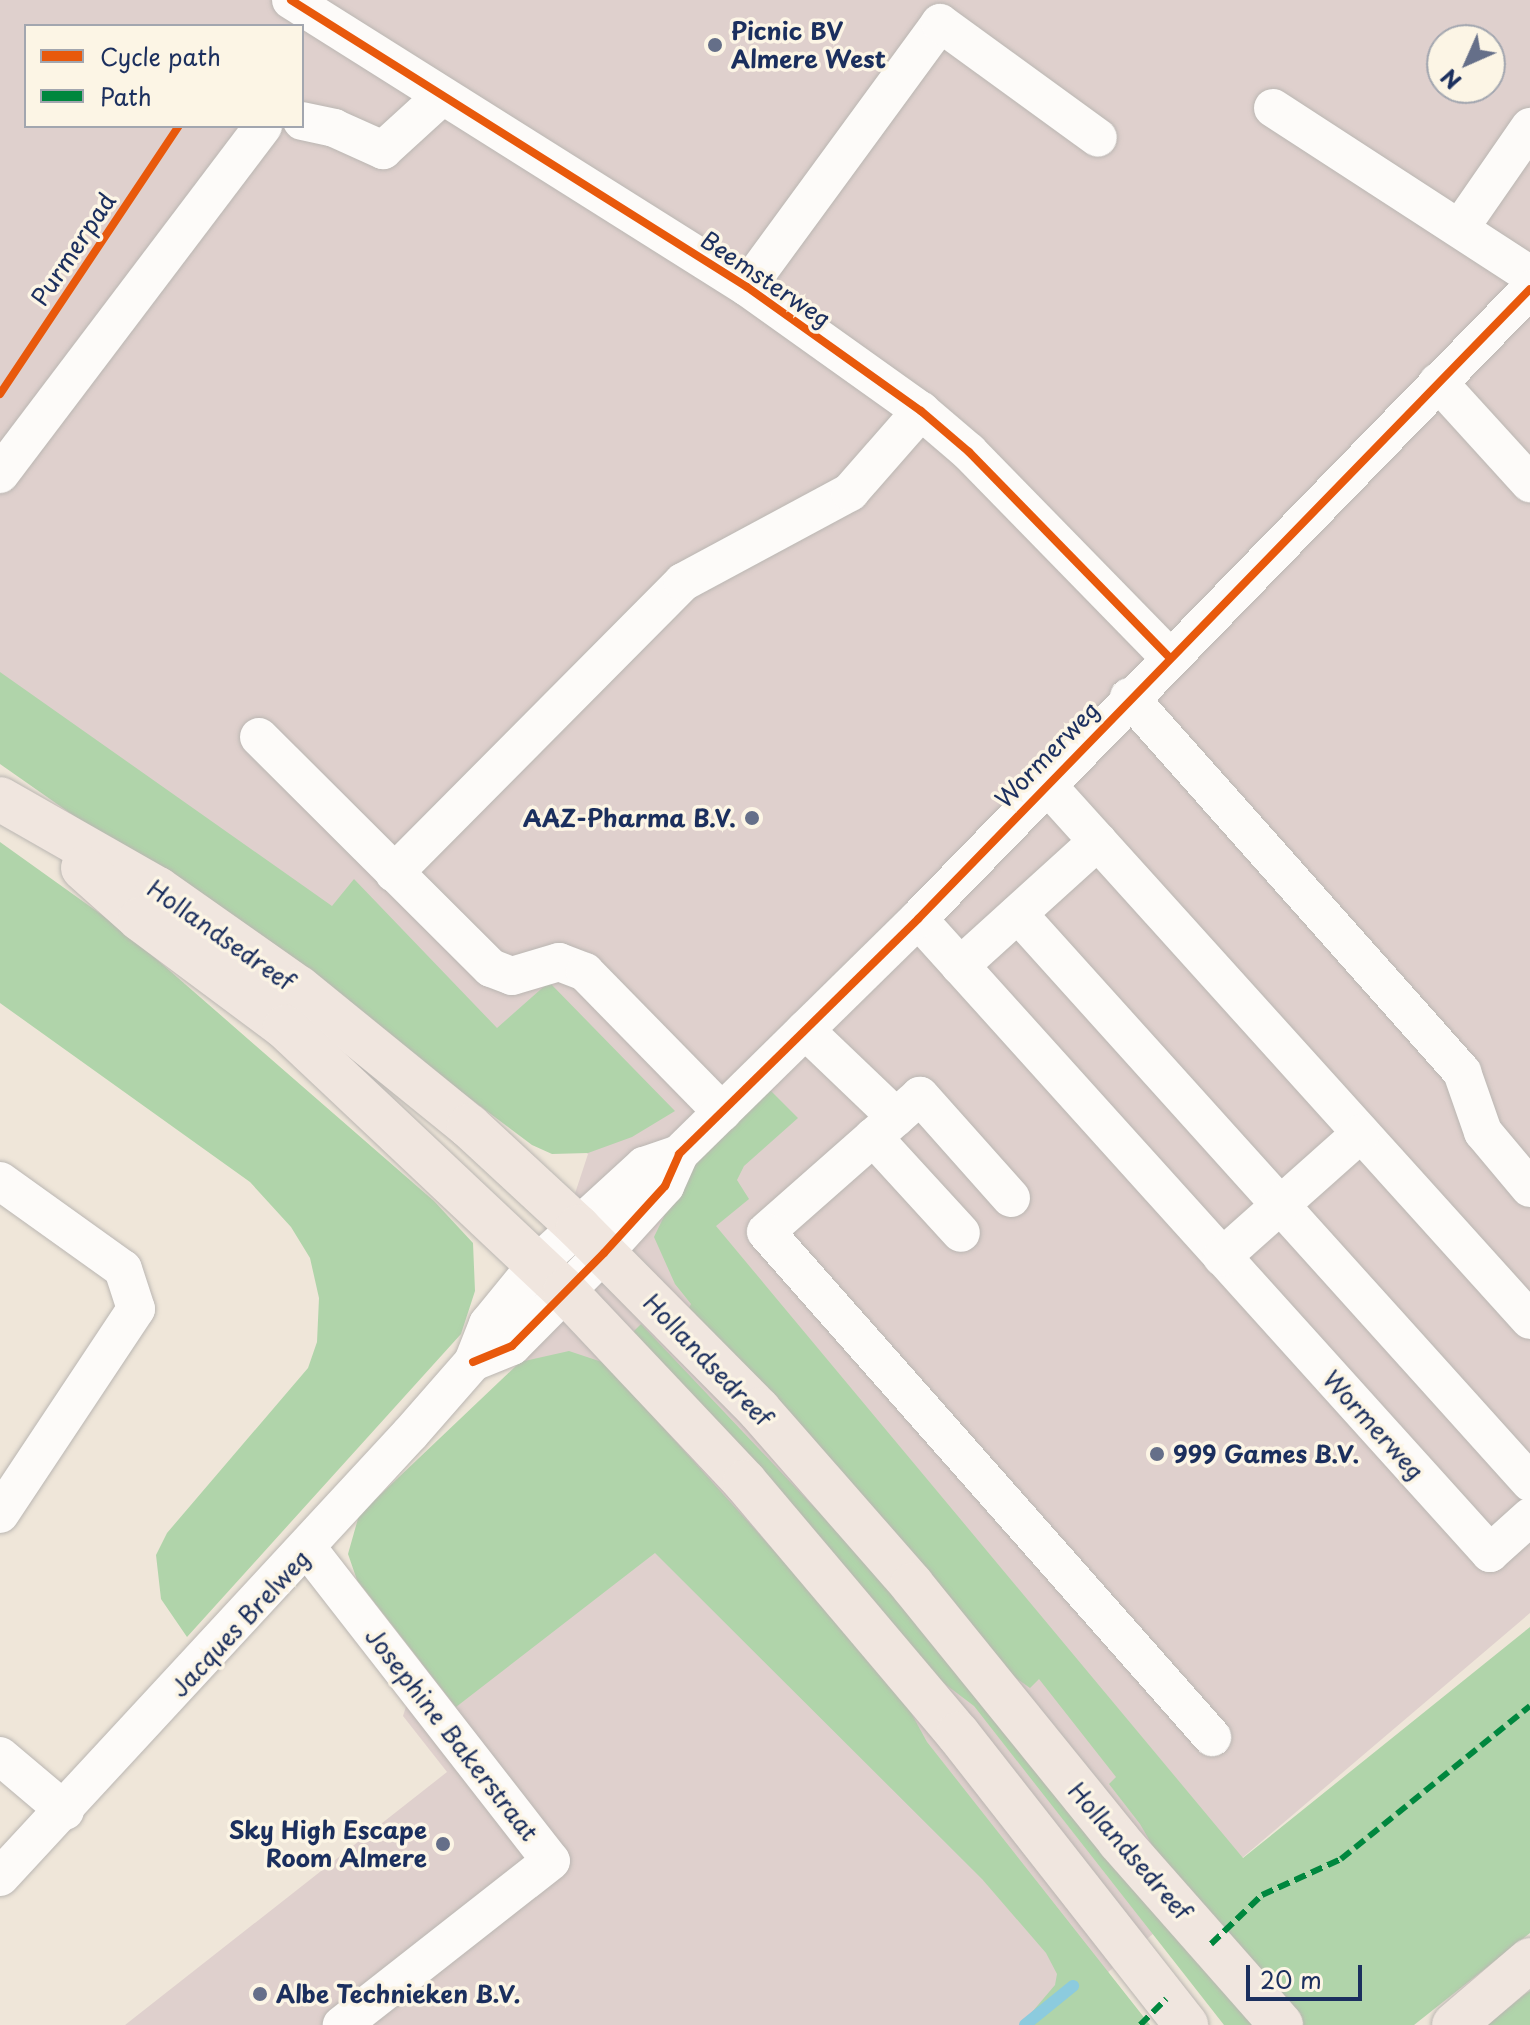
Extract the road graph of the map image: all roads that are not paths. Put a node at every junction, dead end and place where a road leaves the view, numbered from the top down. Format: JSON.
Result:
{"nodes":[{"id":1,"x":291,"y":0,"type":"edge"},
{"id":2,"x":441,"y":97,"type":"junction"},
{"id":3,"x":1273,"y":108,"type":"dead end"},
{"id":4,"x":304,"y":121,"type":"edge"},
{"id":5,"x":1530,"y":127,"type":"edge"},
{"id":6,"x":261,"y":128,"type":"edge"},
{"id":7,"x":1098,"y":138,"type":"dead end"},
{"id":8,"x":1460,"y":228,"type":"junction"},
{"id":9,"x":1530,"y":275,"type":"edge"},
{"id":10,"x":747,"y":287,"type":"junction"},
{"id":11,"x":1530,"y":289,"type":"edge"},
{"id":12,"x":1438,"y":382,"type":"junction"},
{"id":13,"x":921,"y":411,"type":"junction"},
{"id":14,"x":0,"y":474,"type":"edge"},
{"id":15,"x":1530,"y":483,"type":"edge"},
{"id":16,"x":1168,"y":656,"type":"junction"},
{"id":17,"x":1129,"y":697,"type":"junction"},
{"id":18,"x":259,"y":737,"type":"dead end"},
{"id":19,"x":1046,"y":784,"type":"junction"},
{"id":20,"x":12,"y":807,"type":"edge"},
{"id":21,"x":1098,"y":841,"type":"junction"},
{"id":22,"x":394,"y":873,"type":"junction"},
{"id":23,"x":1018,"y":914,"type":"junction"},
{"id":24,"x":918,"y":919,"type":"junction"},
{"id":25,"x":960,"y":966,"type":"junction"},
{"id":26,"x":805,"y":1030,"type":"junction"},
{"id":27,"x":722,"y":1112,"type":"junction"},
{"id":28,"x":885,"y":1127,"type":"junction"},
{"id":29,"x":1361,"y":1133,"type":"junction"},
{"id":30,"x":0,"y":1181,"type":"edge"},
{"id":31,"x":1530,"y":1188,"type":"edge"},
{"id":32,"x":1011,"y":1198,"type":"dead end"},
{"id":33,"x":1280,"y":1205,"type":"junction"},
{"id":34,"x":961,"y":1233,"type":"dead end"},
{"id":35,"x":591,"y":1240,"type":"junction"},
{"id":36,"x":1222,"y":1257,"type":"junction"},
{"id":37,"x":551,"y":1277,"type":"junction"},
{"id":38,"x":1530,"y":1320,"type":"edge"},
{"id":39,"x":1530,"y":1482,"type":"edge"},
{"id":40,"x":0,"y":1514,"type":"edge"},
{"id":41,"x":1530,"y":1517,"type":"edge"},
{"id":42,"x":308,"y":1549,"type":"junction"},
{"id":43,"x":1212,"y":1737,"type":"dead end"},
{"id":44,"x":0,"y":1756,"type":"edge"},
{"id":45,"x":65,"y":1811,"type":"junction"},
{"id":46,"x":0,"y":1877,"type":"edge"},
{"id":47,"x":1530,"y":1960,"type":"edge"},
{"id":48,"x":342,"y":2025,"type":"edge"},
{"id":49,"x":1186,"y":2025,"type":"edge"},
{"id":50,"x":1281,"y":2025,"type":"edge"},
{"id":51,"x":1454,"y":2025,"type":"edge"}],
"edges":[{"from":1,"to":2,"type":"street","name":"Beemsterweg"},
{"from":2,"to":4,"type":"street"},
{"from":2,"to":10,"type":"street","name":"Beemsterweg"},
{"from":3,"to":8,"type":"street"},
{"from":5,"to":8,"type":"street"},
{"from":6,"to":14,"type":"street"},
{"from":7,"to":10,"type":"street"},
{"from":8,"to":9,"type":"street"},
{"from":10,"to":13,"type":"street","name":"Beemsterweg"},
{"from":11,"to":12,"type":"street","name":"Wormerweg"},
{"from":12,"to":15,"type":"street"},
{"from":12,"to":16,"type":"street","name":"Wormerweg"},
{"from":13,"to":16,"type":"street","name":"Beemsterweg"},
{"from":13,"to":22,"type":"street"},
{"from":16,"to":17,"type":"street","name":"Wormerweg"},
{"from":17,"to":19,"type":"street","name":"Wormerweg"},
{"from":17,"to":31,"type":"street"},
{"from":18,"to":22,"type":"street"},
{"from":19,"to":21,"type":"street","name":"Wormerweg"},
{"from":19,"to":24,"type":"street","name":"Wormerweg"},
{"from":20,"to":35,"type":"main road","name":"Hollandsedreef"},
{"from":20,"to":37,"type":"main road","name":"Hollandsedreef"},
{"from":21,"to":23,"type":"street"},
{"from":21,"to":29,"type":"street","name":"Wormerweg"},
{"from":22,"to":27,"type":"street"},
{"from":23,"to":25,"type":"street"},
{"from":23,"to":33,"type":"street"},
{"from":24,"to":25,"type":"street","name":"Wormerweg"},
{"from":24,"to":26,"type":"street","name":"Wormerweg"},
{"from":25,"to":36,"type":"street","name":"Wormerweg"},
{"from":26,"to":27,"type":"street","name":"Wormerweg"},
{"from":26,"to":28,"type":"street"},
{"from":27,"to":35,"type":"street","name":"Wormerweg"},
{"from":28,"to":32,"type":"street"},
{"from":28,"to":34,"type":"street"},
{"from":28,"to":43,"type":"street"},
{"from":29,"to":33,"type":"street"},
{"from":29,"to":38,"type":"street","name":"Wormerweg"},
{"from":30,"to":40,"type":"street"},
{"from":33,"to":36,"type":"street"},
{"from":33,"to":39,"type":"street"},
{"from":35,"to":37,"type":"street","name":"Wormerweg"},
{"from":35,"to":50,"type":"main road","name":"Hollandsedreef"},
{"from":36,"to":41,"type":"street","name":"Wormerweg"},
{"from":37,"to":42,"type":"street","name":"Jacques Brelweg"},
{"from":37,"to":49,"type":"main road","name":"Hollandsedreef"},
{"from":42,"to":45,"type":"street","name":"Jacques Brelweg"},
{"from":42,"to":48,"type":"street","name":"Josephine Bakerstraat"},
{"from":44,"to":45,"type":"street"},
{"from":45,"to":46,"type":"street","name":"Jacques Brelweg"},
{"from":47,"to":51,"type":"main road"}]}
